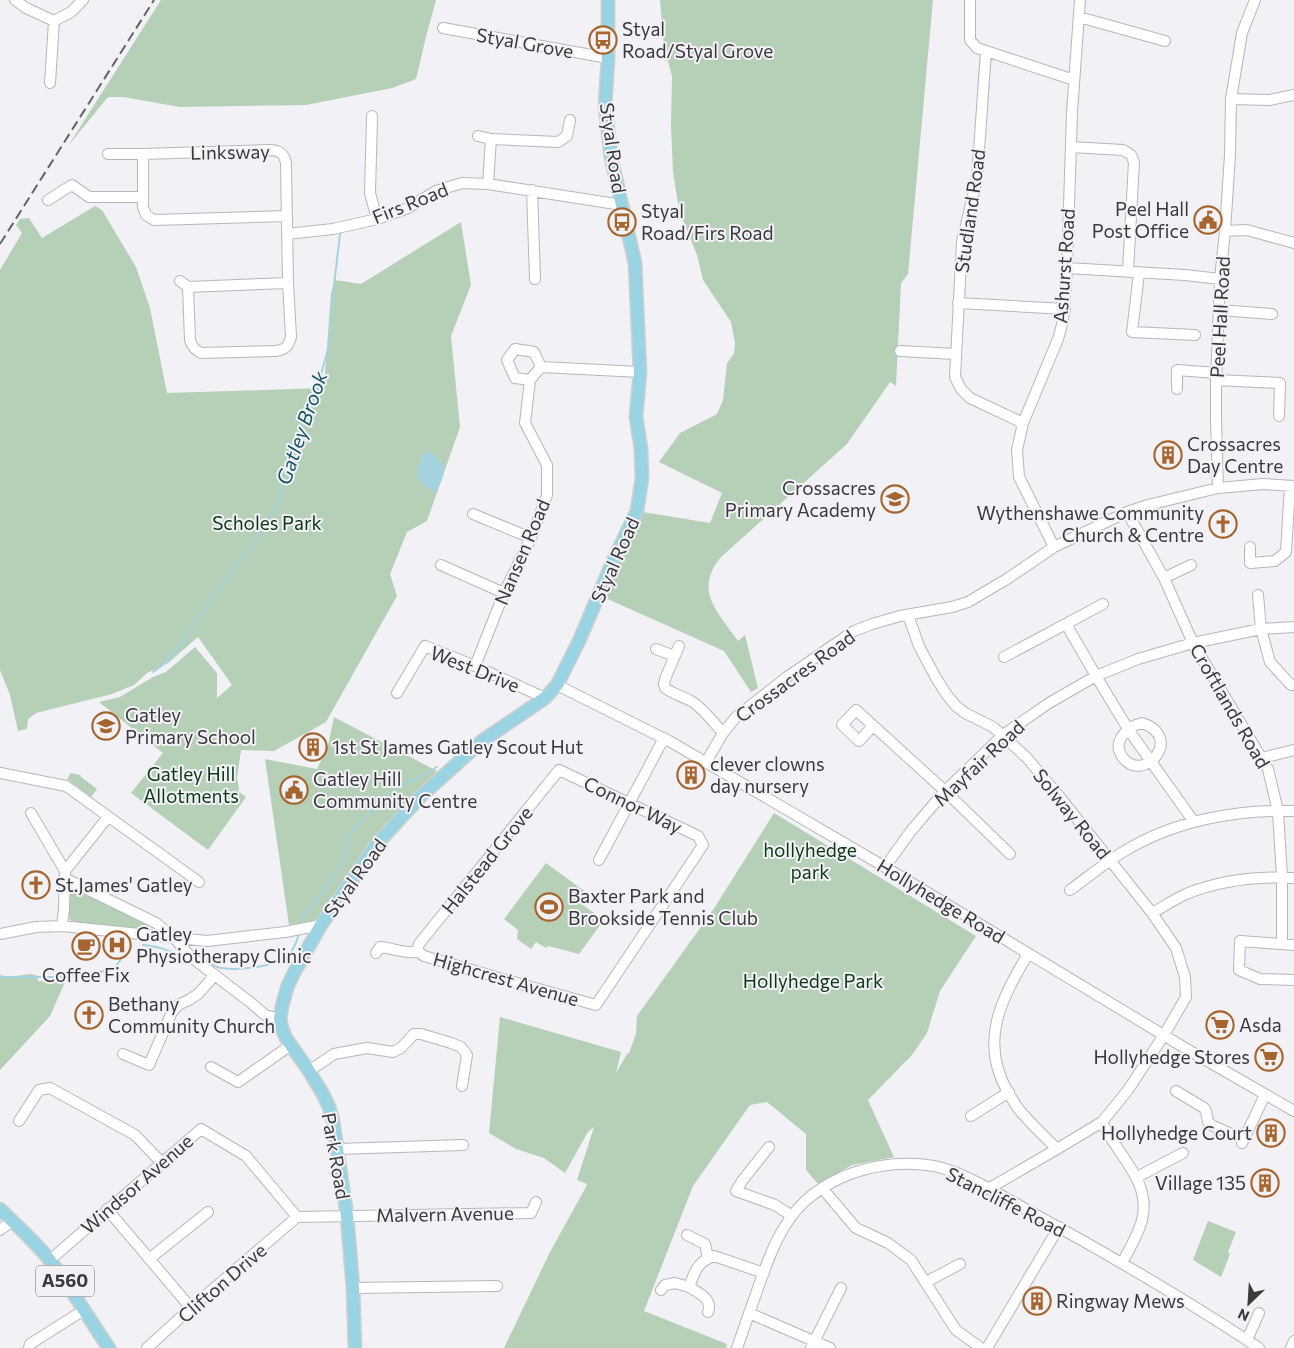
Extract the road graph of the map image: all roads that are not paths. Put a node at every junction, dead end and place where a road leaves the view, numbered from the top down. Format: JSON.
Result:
{"nodes":[{"id":1,"x":15,"y":0,"type":"edge"},
{"id":2,"x":83,"y":0,"type":"edge"},
{"id":3,"x":608,"y":0,"type":"edge"},
{"id":4,"x":1080,"y":0,"type":"edge"},
{"id":5,"x":1255,"y":0,"type":"edge"},
{"id":6,"x":970,"y":1,"type":"edge"},
{"id":7,"x":1079,"y":17,"type":"junction"},
{"id":8,"x":54,"y":21,"type":"junction"},
{"id":9,"x":443,"y":28,"type":"dead end"},
{"id":10,"x":1165,"y":41,"type":"dead end"},
{"id":11,"x":986,"y":51,"type":"junction"},
{"id":12,"x":608,"y":58,"type":"junction"},
{"id":13,"x":1074,"y":80,"type":"junction"},
{"id":14,"x":50,"y":83,"type":"dead end"},
{"id":15,"x":1294,"y":95,"type":"edge"},
{"id":16,"x":1231,"y":98,"type":"junction"},
{"id":17,"x":372,"y":116,"type":"dead end"},
{"id":18,"x":570,"y":120,"type":"dead end"},
{"id":19,"x":478,"y":136,"type":"dead end"},
{"id":20,"x":491,"y":139,"type":"junction"},
{"id":21,"x":1071,"y":147,"type":"junction"},
{"id":22,"x":108,"y":154,"type":"dead end"},
{"id":23,"x":143,"y":154,"type":"junction"},
{"id":24,"x":488,"y":184,"type":"junction"},
{"id":25,"x":532,"y":190,"type":"junction"},
{"id":26,"x":142,"y":197,"type":"junction"},
{"id":27,"x":48,"y":200,"type":"dead end"},
{"id":28,"x":622,"y":205,"type":"junction"},
{"id":29,"x":286,"y":216,"type":"junction"},
{"id":30,"x":377,"y":219,"type":"junction"},
{"id":31,"x":1226,"y":231,"type":"junction"},
{"id":32,"x":287,"y":234,"type":"junction"},
{"id":33,"x":1294,"y":244,"type":"edge"},
{"id":34,"x":1067,"y":268,"type":"junction"},
{"id":35,"x":1128,"y":272,"type":"junction"},
{"id":36,"x":1139,"y":272,"type":"junction"},
{"id":37,"x":535,"y":278,"type":"dead end"},
{"id":38,"x":1220,"y":280,"type":"junction"},
{"id":39,"x":288,"y":283,"type":"junction"},
{"id":40,"x":958,"y":303,"type":"junction"},
{"id":41,"x":1064,"y":309,"type":"junction"},
{"id":42,"x":1220,"y":310,"type":"junction"},
{"id":43,"x":1272,"y":314,"type":"dead end"},
{"id":44,"x":1195,"y":335,"type":"dead end"},
{"id":45,"x":900,"y":351,"type":"dead end"},
{"id":46,"x":956,"y":354,"type":"junction"},
{"id":47,"x":541,"y":367,"type":"junction"},
{"id":48,"x":640,"y":372,"type":"junction"},
{"id":49,"x":1217,"y":376,"type":"junction"},
{"id":50,"x":530,"y":380,"type":"junction"},
{"id":51,"x":1177,"y":389,"type":"dead end"},
{"id":52,"x":1279,"y":416,"type":"dead end"},
{"id":53,"x":1023,"y":423,"type":"junction"},
{"id":54,"x":1292,"y":486,"type":"edge"},
{"id":55,"x":1218,"y":488,"type":"junction"},
{"id":56,"x":1127,"y":512,"type":"junction"},
{"id":57,"x":473,"y":514,"type":"dead end"},
{"id":58,"x":531,"y":538,"type":"junction"},
{"id":59,"x":1054,"y":547,"type":"junction"},
{"id":60,"x":1250,"y":547,"type":"dead end"},
{"id":61,"x":441,"y":565,"type":"dead end"},
{"id":62,"x":1191,"y":565,"type":"dead end"},
{"id":63,"x":1164,"y":578,"type":"junction"},
{"id":64,"x":504,"y":593,"type":"junction"},
{"id":65,"x":1258,"y":595,"type":"dead end"},
{"id":66,"x":1103,"y":604,"type":"dead end"},
{"id":67,"x":908,"y":615,"type":"junction"},
{"id":68,"x":1066,"y":624,"type":"junction"},
{"id":69,"x":1294,"y":627,"type":"edge"},
{"id":70,"x":1262,"y":629,"type":"junction"},
{"id":71,"x":1193,"y":643,"type":"junction"},
{"id":72,"x":680,"y":646,"type":"dead end"},
{"id":73,"x":656,"y":649,"type":"dead end"},
{"id":74,"x":674,"y":656,"type":"junction"},
{"id":75,"x":1004,"y":657,"type":"dead end"},
{"id":76,"x":475,"y":666,"type":"junction"},
{"id":77,"x":1096,"y":676,"type":"junction"},
{"id":78,"x":557,"y":685,"type":"junction"},
{"id":79,"x":1294,"y":685,"type":"edge"},
{"id":80,"x":397,"y":692,"type":"dead end"},
{"id":81,"x":545,"y":698,"type":"junction"},
{"id":82,"x":873,"y":726,"type":"dead end"},
{"id":83,"x":1128,"y":729,"type":"junction"},
{"id":84,"x":723,"y":733,"type":"junction"},
{"id":85,"x":1003,"y":735,"type":"junction"},
{"id":86,"x":664,"y":738,"type":"junction"},
{"id":87,"x":1294,"y":750,"type":"edge"},
{"id":88,"x":1262,"y":758,"type":"junction"},
{"id":89,"x":706,"y":762,"type":"junction"},
{"id":90,"x":1151,"y":762,"type":"junction"},
{"id":91,"x":559,"y":770,"type":"joint"},
{"id":92,"x":0,"y":773,"type":"edge"},
{"id":93,"x":945,"y":791,"type":"junction"},
{"id":94,"x":630,"y":803,"type":"junction"},
{"id":95,"x":1278,"y":811,"type":"junction"},
{"id":96,"x":1294,"y":811,"type":"edge"},
{"id":97,"x":30,"y":813,"type":"dead end"},
{"id":98,"x":108,"y":817,"type":"junction"},
{"id":99,"x":1194,"y":822,"type":"junction"},
{"id":100,"x":1010,"y":854,"type":"dead end"},
{"id":101,"x":600,"y":860,"type":"dead end"},
{"id":102,"x":1110,"y":861,"type":"junction"},
{"id":103,"x":885,"y":867,"type":"junction"},
{"id":104,"x":65,"y":875,"type":"junction"},
{"id":105,"x":1282,"y":877,"type":"junction"},
{"id":106,"x":1294,"y":878,"type":"edge"},
{"id":107,"x":200,"y":882,"type":"dead end"},
{"id":108,"x":1070,"y":890,"type":"dead end"},
{"id":109,"x":1152,"y":913,"type":"junction"},
{"id":110,"x":320,"y":925,"type":"junction"},
{"id":111,"x":62,"y":926,"type":"junction"},
{"id":112,"x":0,"y":934,"type":"edge"},
{"id":113,"x":174,"y":938,"type":"junction"},
{"id":114,"x":1282,"y":944,"type":"junction"},
{"id":115,"x":1294,"y":945,"type":"edge"},
{"id":116,"x":418,"y":951,"type":"junction"},
{"id":117,"x":376,"y":953,"type":"dead end"},
{"id":118,"x":1028,"y":954,"type":"junction"},
{"id":119,"x":214,"y":975,"type":"junction"},
{"id":120,"x":1294,"y":980,"type":"edge"},
{"id":121,"x":596,"y":1005,"type":"joint"},
{"id":122,"x":280,"y":1019,"type":"junction"},
{"id":123,"x":1164,"y":1035,"type":"junction"},
{"id":124,"x":291,"y":1045,"type":"junction"},
{"id":125,"x":123,"y":1054,"type":"dead end"},
{"id":126,"x":211,"y":1067,"type":"dead end"},
{"id":127,"x":309,"y":1071,"type":"junction"},
{"id":128,"x":462,"y":1086,"type":"dead end"},
{"id":129,"x":1176,"y":1091,"type":"dead end"},
{"id":130,"x":1009,"y":1092,"type":"junction"},
{"id":131,"x":1265,"y":1095,"type":"junction"},
{"id":132,"x":1294,"y":1111,"type":"edge"},
{"id":133,"x":971,"y":1116,"type":"dead end"},
{"id":134,"x":19,"y":1121,"type":"dead end"},
{"id":135,"x":1102,"y":1122,"type":"junction"},
{"id":136,"x":463,"y":1144,"type":"dead end"},
{"id":137,"x":769,"y":1147,"type":"dead end"},
{"id":138,"x":337,"y":1149,"type":"junction"},
{"id":139,"x":1057,"y":1149,"type":"junction"},
{"id":140,"x":1183,"y":1153,"type":"dead end"},
{"id":141,"x":161,"y":1162,"type":"junction"},
{"id":142,"x":1137,"y":1177,"type":"junction"},
{"id":143,"x":822,"y":1188,"type":"junction"},
{"id":144,"x":988,"y":1189,"type":"junction"},
{"id":145,"x":536,"y":1202,"type":"dead end"},
{"id":146,"x":0,"y":1209,"type":"edge"},
{"id":147,"x":107,"y":1209,"type":"junction"},
{"id":148,"x":208,"y":1212,"type":"dead end"},
{"id":149,"x":347,"y":1216,"type":"junction"},
{"id":150,"x":792,"y":1216,"type":"junction"},
{"id":151,"x":298,"y":1217,"type":"junction"},
{"id":152,"x":12,"y":1221,"type":"junction"},
{"id":153,"x":1059,"y":1227,"type":"junction"},
{"id":154,"x":0,"y":1230,"type":"edge"},
{"id":155,"x":687,"y":1235,"type":"dead end"},
{"id":156,"x":708,"y":1258,"type":"junction"},
{"id":157,"x":149,"y":1259,"type":"junction"},
{"id":158,"x":50,"y":1260,"type":"junction"},
{"id":159,"x":1122,"y":1263,"type":"junction"},
{"id":160,"x":960,"y":1264,"type":"dead end"},
{"id":161,"x":764,"y":1273,"type":"junction"},
{"id":162,"x":926,"y":1282,"type":"junction"},
{"id":163,"x":497,"y":1286,"type":"dead end"},
{"id":164,"x":689,"y":1287,"type":"junction"},
{"id":165,"x":353,"y":1288,"type":"junction"},
{"id":166,"x":841,"y":1288,"type":"dead end"},
{"id":167,"x":661,"y":1290,"type":"dead end"},
{"id":168,"x":191,"y":1308,"type":"junction"},
{"id":169,"x":84,"y":1310,"type":"junction"},
{"id":170,"x":708,"y":1312,"type":"dead end"},
{"id":171,"x":749,"y":1313,"type":"junction"},
{"id":172,"x":1259,"y":1313,"type":"dead end"},
{"id":173,"x":1247,"y":1340,"type":"junction"},
{"id":174,"x":1294,"y":1341,"type":"edge"},
{"id":175,"x":813,"y":1344,"type":"edge"},
{"id":176,"x":29,"y":1348,"type":"edge"},
{"id":177,"x":109,"y":1348,"type":"edge"},
{"id":178,"x":147,"y":1348,"type":"edge"},
{"id":179,"x":355,"y":1348,"type":"edge"},
{"id":180,"x":737,"y":1348,"type":"edge"},
{"id":181,"x":830,"y":1348,"type":"edge"},
{"id":182,"x":981,"y":1348,"type":"edge"},
{"id":183,"x":987,"y":1348,"type":"edge"},
{"id":184,"x":1259,"y":1348,"type":"edge"},
{"id":185,"x":1291,"y":1348,"type":"edge"}],
"edges":[{"from":1,"to":8,"type":"street"},
{"from":2,"to":8,"type":"street"},
{"from":3,"to":12,"type":"main road","name":"Styal Road"},
{"from":4,"to":7,"type":"street","name":"Ashurst Road"},
{"from":5,"to":16,"type":"street","name":"Peel Hall Road"},
{"from":6,"to":11,"type":"street"},
{"from":7,"to":10,"type":"street"},
{"from":7,"to":13,"type":"street","name":"Ashurst Road"},
{"from":8,"to":14,"type":"street"},
{"from":9,"to":12,"type":"street","name":"Styal Grove"},
{"from":11,"to":13,"type":"street"},
{"from":11,"to":40,"type":"street","name":"Studland Road"},
{"from":12,"to":28,"type":"main road","name":"Styal Road"},
{"from":13,"to":21,"type":"street","name":"Ashurst Road"},
{"from":15,"to":16,"type":"street"},
{"from":16,"to":31,"type":"street","name":"Peel Hall Road"},
{"from":17,"to":30,"type":"street"},
{"from":18,"to":20,"type":"street"},
{"from":19,"to":20,"type":"street"},
{"from":20,"to":24,"type":"street"},
{"from":21,"to":34,"type":"street","name":"Ashurst Road"},
{"from":21,"to":35,"type":"street"},
{"from":22,"to":23,"type":"street","name":"Linksway"},
{"from":23,"to":26,"type":"street"},
{"from":23,"to":29,"type":"street","name":"Linksway"},
{"from":24,"to":25,"type":"street","name":"Firs Road"},
{"from":24,"to":30,"type":"street","name":"Firs Road"},
{"from":25,"to":28,"type":"street","name":"Firs Road"},
{"from":25,"to":37,"type":"street"},
{"from":26,"to":27,"type":"street"},
{"from":26,"to":29,"type":"street"},
{"from":28,"to":48,"type":"main road","name":"Styal Road"},
{"from":29,"to":32,"type":"street","name":"Linksway"},
{"from":30,"to":32,"type":"street","name":"Firs Road"},
{"from":31,"to":33,"type":"street"},
{"from":31,"to":38,"type":"street","name":"Peel Hall Road"},
{"from":32,"to":39,"type":"street","name":"Linksway"},
{"from":34,"to":35,"type":"street"},
{"from":34,"to":41,"type":"street","name":"Ashurst Road"},
{"from":35,"to":36,"type":"street"},
{"from":36,"to":38,"type":"street"},
{"from":36,"to":44,"type":"street"},
{"from":38,"to":42,"type":"street","name":"Peel Hall Road"},
{"from":39,"to":39,"type":"street","name":"Linksway"},
{"from":40,"to":41,"type":"street"},
{"from":40,"to":46,"type":"street","name":"Studland Road"},
{"from":41,"to":53,"type":"street","name":"Ashurst Road"},
{"from":42,"to":43,"type":"street"},
{"from":42,"to":49,"type":"street","name":"Peel Hall Road"},
{"from":45,"to":46,"type":"street"},
{"from":46,"to":53,"type":"street","name":"Studland Road"},
{"from":47,"to":48,"type":"street"},
{"from":47,"to":50,"type":"street"},
{"from":47,"to":50,"type":"street"},
{"from":48,"to":78,"type":"main road","name":"Styal Road"},
{"from":49,"to":51,"type":"street"},
{"from":49,"to":52,"type":"street"},
{"from":49,"to":55,"type":"street","name":"Peel Hall Road"},
{"from":50,"to":58,"type":"street","name":"Nansen Road"},
{"from":53,"to":59,"type":"street","name":"Ashurst Road"},
{"from":54,"to":55,"type":"street","name":"Crossacres Road"},
{"from":54,"to":60,"type":"street"},
{"from":55,"to":56,"type":"street","name":"Crossacres Road"},
{"from":56,"to":59,"type":"street","name":"Crossacres Road"},
{"from":56,"to":63,"type":"street","name":"Croftlands Road"},
{"from":57,"to":58,"type":"street"},
{"from":58,"to":64,"type":"street","name":"Nansen Road"},
{"from":59,"to":67,"type":"street","name":"Crossacres Road"},
{"from":61,"to":64,"type":"street"},
{"from":62,"to":63,"type":"street"},
{"from":63,"to":71,"type":"street","name":"Croftlands Road"},
{"from":64,"to":76,"type":"street","name":"Nansen Road"},
{"from":65,"to":70,"type":"street"},
{"from":66,"to":68,"type":"street"},
{"from":67,"to":84,"type":"street","name":"Crossacres Road"},
{"from":67,"to":85,"type":"street","name":"Solway Road"},
{"from":68,"to":75,"type":"street"},
{"from":68,"to":77,"type":"street"},
{"from":69,"to":70,"type":"street","name":"Mayfair Road"},
{"from":70,"to":71,"type":"street","name":"Mayfair Road"},
{"from":70,"to":79,"type":"street"},
{"from":71,"to":77,"type":"street","name":"Mayfair Road"},
{"from":71,"to":88,"type":"street","name":"Croftlands Road"},
{"from":72,"to":74,"type":"street"},
{"from":73,"to":74,"type":"street"},
{"from":74,"to":84,"type":"street"},
{"from":76,"to":80,"type":"street","name":"West Drive"},
{"from":76,"to":81,"type":"street","name":"West Drive"},
{"from":77,"to":83,"type":"street"},
{"from":77,"to":85,"type":"street","name":"Mayfair Road"},
{"from":78,"to":81,"type":"main road","name":"Styal Road"},
{"from":78,"to":86,"type":"street","name":"Hollyhedge Road"},
{"from":81,"to":110,"type":"main road","name":"Styal Road"},
{"from":82,"to":93,"type":"street"},
{"from":83,"to":90,"type":"street"},
{"from":83,"to":90,"type":"street"},
{"from":83,"to":90,"type":"street"},
{"from":84,"to":89,"type":"street","name":"Crossacres Road"},
{"from":85,"to":93,"type":"street","name":"Mayfair Road"},
{"from":85,"to":102,"type":"street","name":"Solway Road"},
{"from":86,"to":89,"type":"street","name":"Hollyhedge Road"},
{"from":86,"to":94,"type":"street"},
{"from":87,"to":88,"type":"street"},
{"from":88,"to":95,"type":"street","name":"Croftlands Road"},
{"from":89,"to":103,"type":"street","name":"Hollyhedge Road"},
{"from":90,"to":99,"type":"street"},
{"from":91,"to":94,"type":"street","name":"Connor Way"},
{"from":91,"to":116,"type":"street","name":"Halstead Grove"},
{"from":92,"to":98,"type":"street"},
{"from":93,"to":100,"type":"street"},
{"from":93,"to":103,"type":"street","name":"Mayfair Road"},
{"from":94,"to":101,"type":"street"},
{"from":94,"to":121,"type":"street","name":"Connor Way"},
{"from":95,"to":96,"type":"street"},
{"from":95,"to":99,"type":"street"},
{"from":95,"to":105,"type":"street","name":"Croftlands Road"},
{"from":97,"to":104,"type":"street"},
{"from":98,"to":104,"type":"street"},
{"from":98,"to":107,"type":"street"},
{"from":99,"to":102,"type":"street"},
{"from":102,"to":108,"type":"street"},
{"from":102,"to":109,"type":"street","name":"Solway Road"},
{"from":103,"to":118,"type":"street","name":"Hollyhedge Road"},
{"from":104,"to":111,"type":"street"},
{"from":104,"to":113,"type":"street"},
{"from":105,"to":106,"type":"street"},
{"from":105,"to":109,"type":"street"},
{"from":105,"to":114,"type":"street","name":"Croftlands Road"},
{"from":109,"to":123,"type":"street","name":"Solway Road"},
{"from":110,"to":113,"type":"street"},
{"from":110,"to":122,"type":"main road"},
{"from":111,"to":112,"type":"street"},
{"from":111,"to":113,"type":"street"},
{"from":113,"to":119,"type":"street"},
{"from":114,"to":115,"type":"street"},
{"from":114,"to":120,"type":"street"},
{"from":116,"to":117,"type":"street","name":"Highcrest Avenue"},
{"from":116,"to":121,"type":"street","name":"Highcrest Avenue"},
{"from":118,"to":123,"type":"street","name":"Hollyhedge Road"},
{"from":118,"to":130,"type":"street"},
{"from":119,"to":122,"type":"street"},
{"from":119,"to":125,"type":"street"},
{"from":122,"to":124,"type":"main road","name":"Park Road"},
{"from":123,"to":131,"type":"street","name":"Hollyhedge Road"},
{"from":123,"to":135,"type":"street","name":"Solway Road"},
{"from":124,"to":126,"type":"street"},
{"from":124,"to":127,"type":"main road","name":"Park Road"},
{"from":127,"to":128,"type":"street"},
{"from":127,"to":138,"type":"main road","name":"Park Road"},
{"from":129,"to":131,"type":"street"},
{"from":130,"to":133,"type":"street"},
{"from":130,"to":139,"type":"street"},
{"from":131,"to":132,"type":"street","name":"Hollyhedge Road"},
{"from":134,"to":141,"type":"street"},
{"from":135,"to":139,"type":"street","name":"Solway Road"},
{"from":135,"to":142,"type":"street"},
{"from":136,"to":138,"type":"street"},
{"from":137,"to":150,"type":"street"},
{"from":138,"to":149,"type":"main road","name":"Park Road"},
{"from":139,"to":144,"type":"street","name":"Solway Road"},
{"from":140,"to":142,"type":"street"},
{"from":141,"to":147,"type":"street","name":"Windsor Avenue"},
{"from":141,"to":151,"type":"street","name":"Windsor Avenue"},
{"from":142,"to":159,"type":"street"},
{"from":143,"to":144,"type":"street","name":"Stancliffe Road"},
{"from":143,"to":150,"type":"street","name":"Stancliffe Road"},
{"from":143,"to":162,"type":"street"},
{"from":144,"to":153,"type":"street","name":"Stancliffe Road"},
{"from":145,"to":149,"type":"street","name":"Malvern Avenue"},
{"from":146,"to":152,"type":"main road","number":"A560"},
{"from":147,"to":157,"type":"street"},
{"from":147,"to":158,"type":"street","name":"Windsor Avenue"},
{"from":148,"to":157,"type":"street"},
{"from":149,"to":151,"type":"street"},
{"from":149,"to":165,"type":"main road","name":"Park Road"},
{"from":150,"to":161,"type":"street","name":"Stancliffe Road"},
{"from":151,"to":168,"type":"street","name":"Clifton Drive"},
{"from":152,"to":154,"type":"street"},
{"from":152,"to":158,"type":"main road","number":"A560"},
{"from":153,"to":159,"type":"street","name":"Stancliffe Road"},
{"from":153,"to":183,"type":"street"},
{"from":155,"to":156,"type":"street"},
{"from":156,"to":161,"type":"street"},
{"from":156,"to":164,"type":"street"},
{"from":157,"to":168,"type":"street"},
{"from":158,"to":169,"type":"main road","number":"A560"},
{"from":159,"to":173,"type":"street","name":"Stancliffe Road"},
{"from":160,"to":162,"type":"street"},
{"from":161,"to":171,"type":"street","name":"Stancliffe Road"},
{"from":162,"to":182,"type":"street"},
{"from":163,"to":165,"type":"street"},
{"from":164,"to":167,"type":"street"},
{"from":164,"to":170,"type":"street"},
{"from":165,"to":179,"type":"main road","name":"Park Road"},
{"from":166,"to":175,"type":"street"},
{"from":168,"to":178,"type":"street","name":"Clifton Drive"},
{"from":169,"to":176,"type":"street"},
{"from":169,"to":177,"type":"main road","number":"A560"},
{"from":171,"to":175,"type":"street"},
{"from":171,"to":180,"type":"street","name":"Stancliffe Road"},
{"from":172,"to":173,"type":"street"},
{"from":173,"to":184,"type":"street","name":"Stancliffe Road"},
{"from":174,"to":185,"type":"street"},
{"from":175,"to":181,"type":"street"}]}
